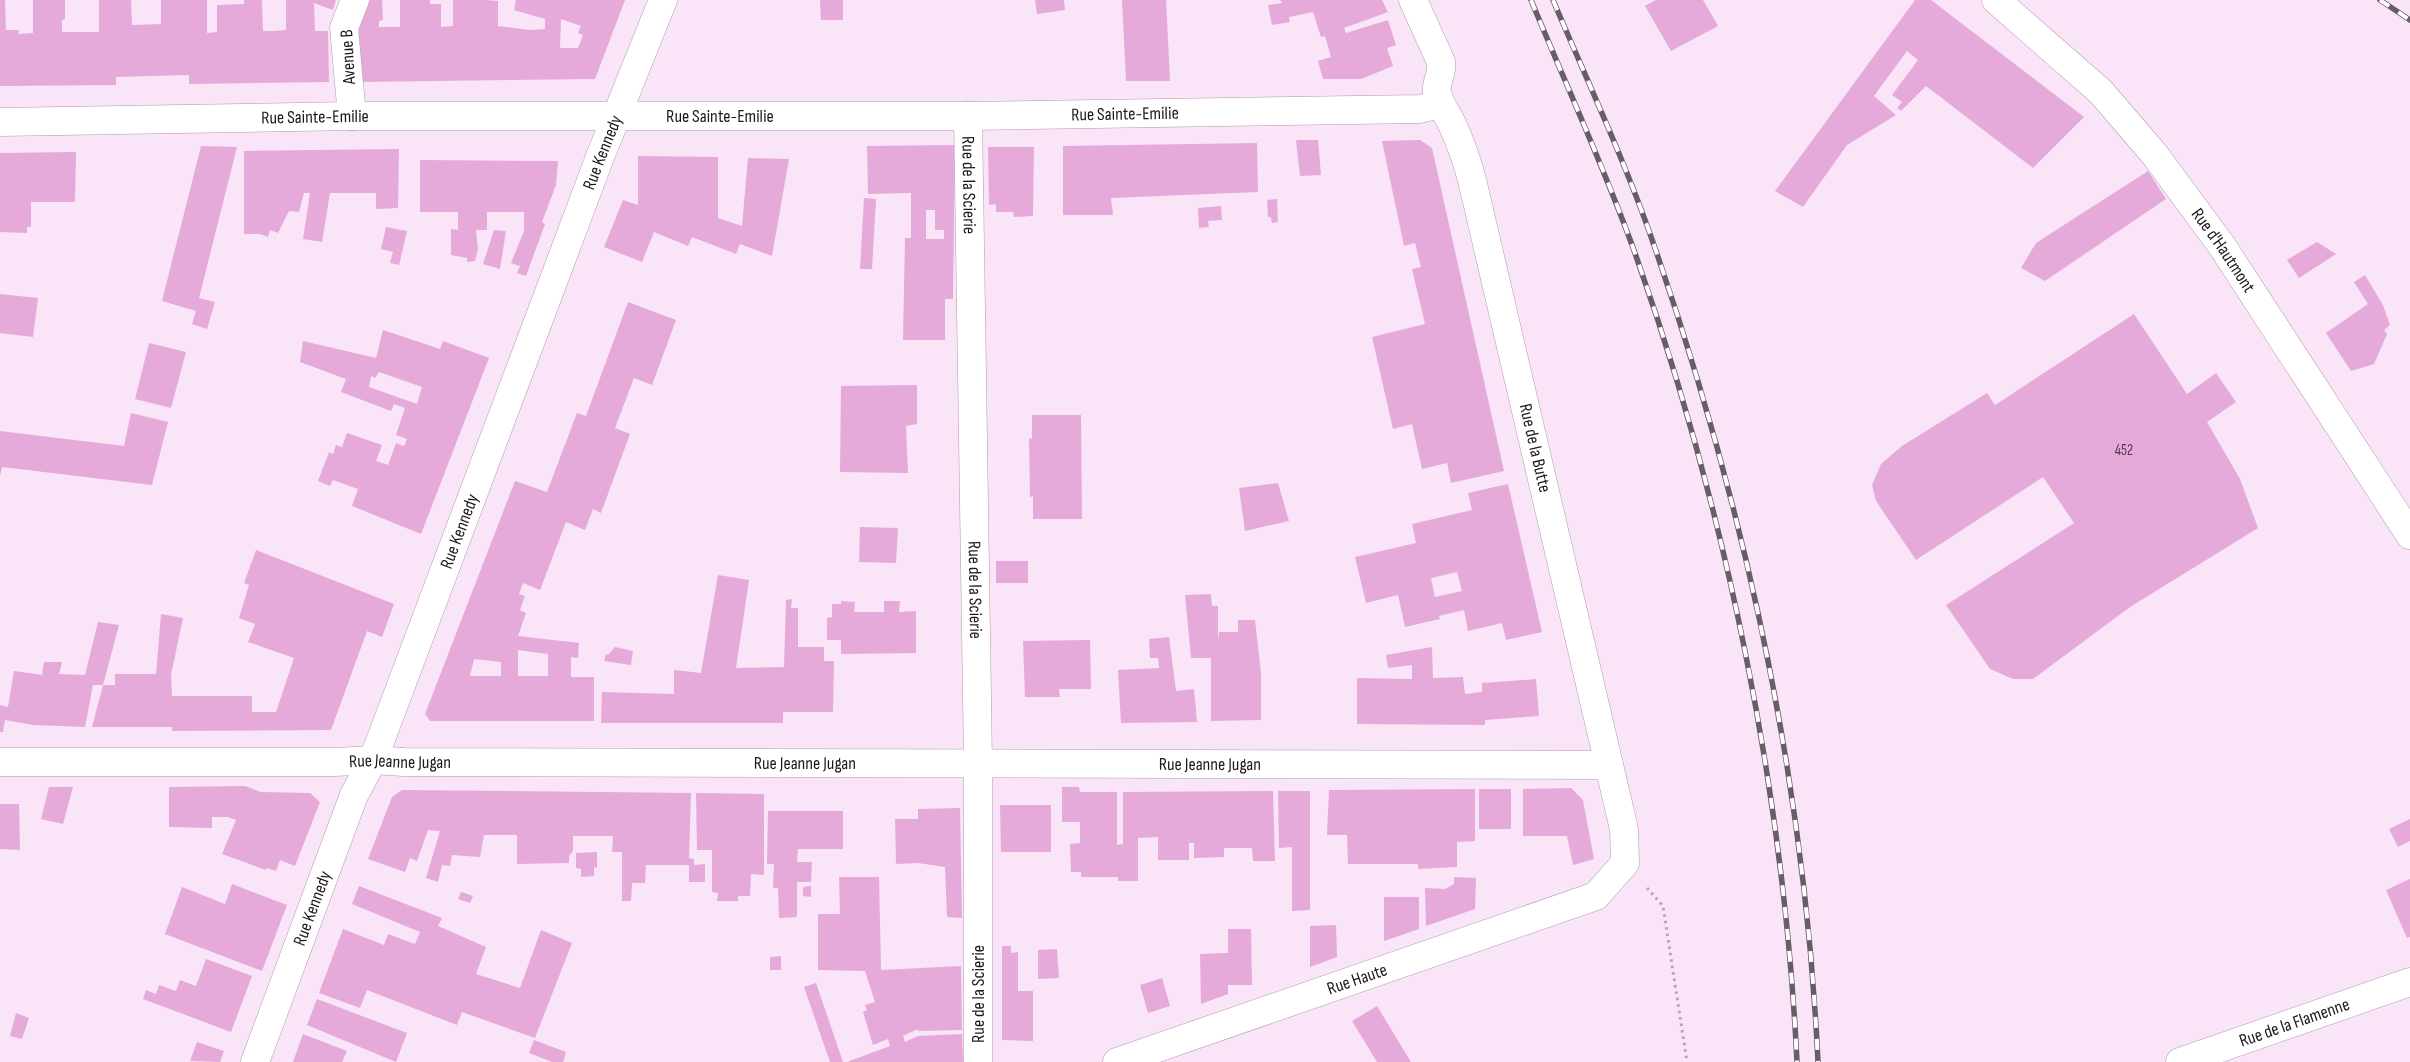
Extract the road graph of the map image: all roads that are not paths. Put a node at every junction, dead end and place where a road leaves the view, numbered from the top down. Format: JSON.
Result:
{"nodes":[{"id":1,"x":355,"y":0,"type":"edge"},
{"id":2,"x":663,"y":0,"type":"edge"},
{"id":3,"x":1413,"y":0,"type":"edge"},
{"id":4,"x":1996,"y":0,"type":"edge"},
{"id":5,"x":1440,"y":104,"type":"junction"},
{"id":6,"x":618,"y":115,"type":"junction"},
{"id":7,"x":352,"y":116,"type":"junction"},
{"id":8,"x":968,"y":116,"type":"junction"},
{"id":9,"x":0,"y":122,"type":"edge"},
{"id":10,"x":2410,"y":536,"type":"edge"},
{"id":11,"x":373,"y":760,"type":"junction"},
{"id":12,"x":0,"y":762,"type":"edge"},
{"id":13,"x":978,"y":762,"type":"junction"},
{"id":14,"x":1609,"y":765,"type":"junction"},
{"id":15,"x":1596,"y":896,"type":"joint"},
{"id":16,"x":2410,"y":982,"type":"edge"},
{"id":17,"x":255,"y":1062,"type":"edge"},
{"id":18,"x":978,"y":1062,"type":"edge"},
{"id":19,"x":1117,"y":1062,"type":"edge"},
{"id":20,"x":2180,"y":1062,"type":"edge"}],
"edges":[{"from":1,"to":7,"type":"street","name":"Avenue B"},
{"from":2,"to":6,"type":"street","name":"Rue Kennedy"},
{"from":3,"to":5,"type":"street","name":"Rue de la Butte"},
{"from":4,"to":10,"type":"street","name":"Rue d'Hautmont"},
{"from":5,"to":8,"type":"street","name":"Rue Sainte-Emilie"},
{"from":5,"to":14,"type":"street","name":"Rue de la Butte"},
{"from":6,"to":7,"type":"street","name":"Rue Sainte-Emilie"},
{"from":6,"to":8,"type":"street","name":"Rue Sainte-Emilie"},
{"from":6,"to":11,"type":"street","name":"Rue Kennedy"},
{"from":7,"to":9,"type":"street","name":"Rue Sainte-Emilie"},
{"from":8,"to":13,"type":"street","name":"Rue de la Scierie"},
{"from":11,"to":12,"type":"street","name":"Rue Jeanne Jugan"},
{"from":11,"to":13,"type":"street","name":"Rue Jeanne Jugan"},
{"from":11,"to":17,"type":"street","name":"Rue Kennedy"},
{"from":13,"to":14,"type":"street","name":"Rue Jeanne Jugan"},
{"from":13,"to":18,"type":"street","name":"Rue de la Scierie"},
{"from":14,"to":15,"type":"street","name":"Rue de la Butte"},
{"from":15,"to":19,"type":"street","name":"Rue Haute"},
{"from":16,"to":20,"type":"street","name":"Rue de la Flamenne"}]}
